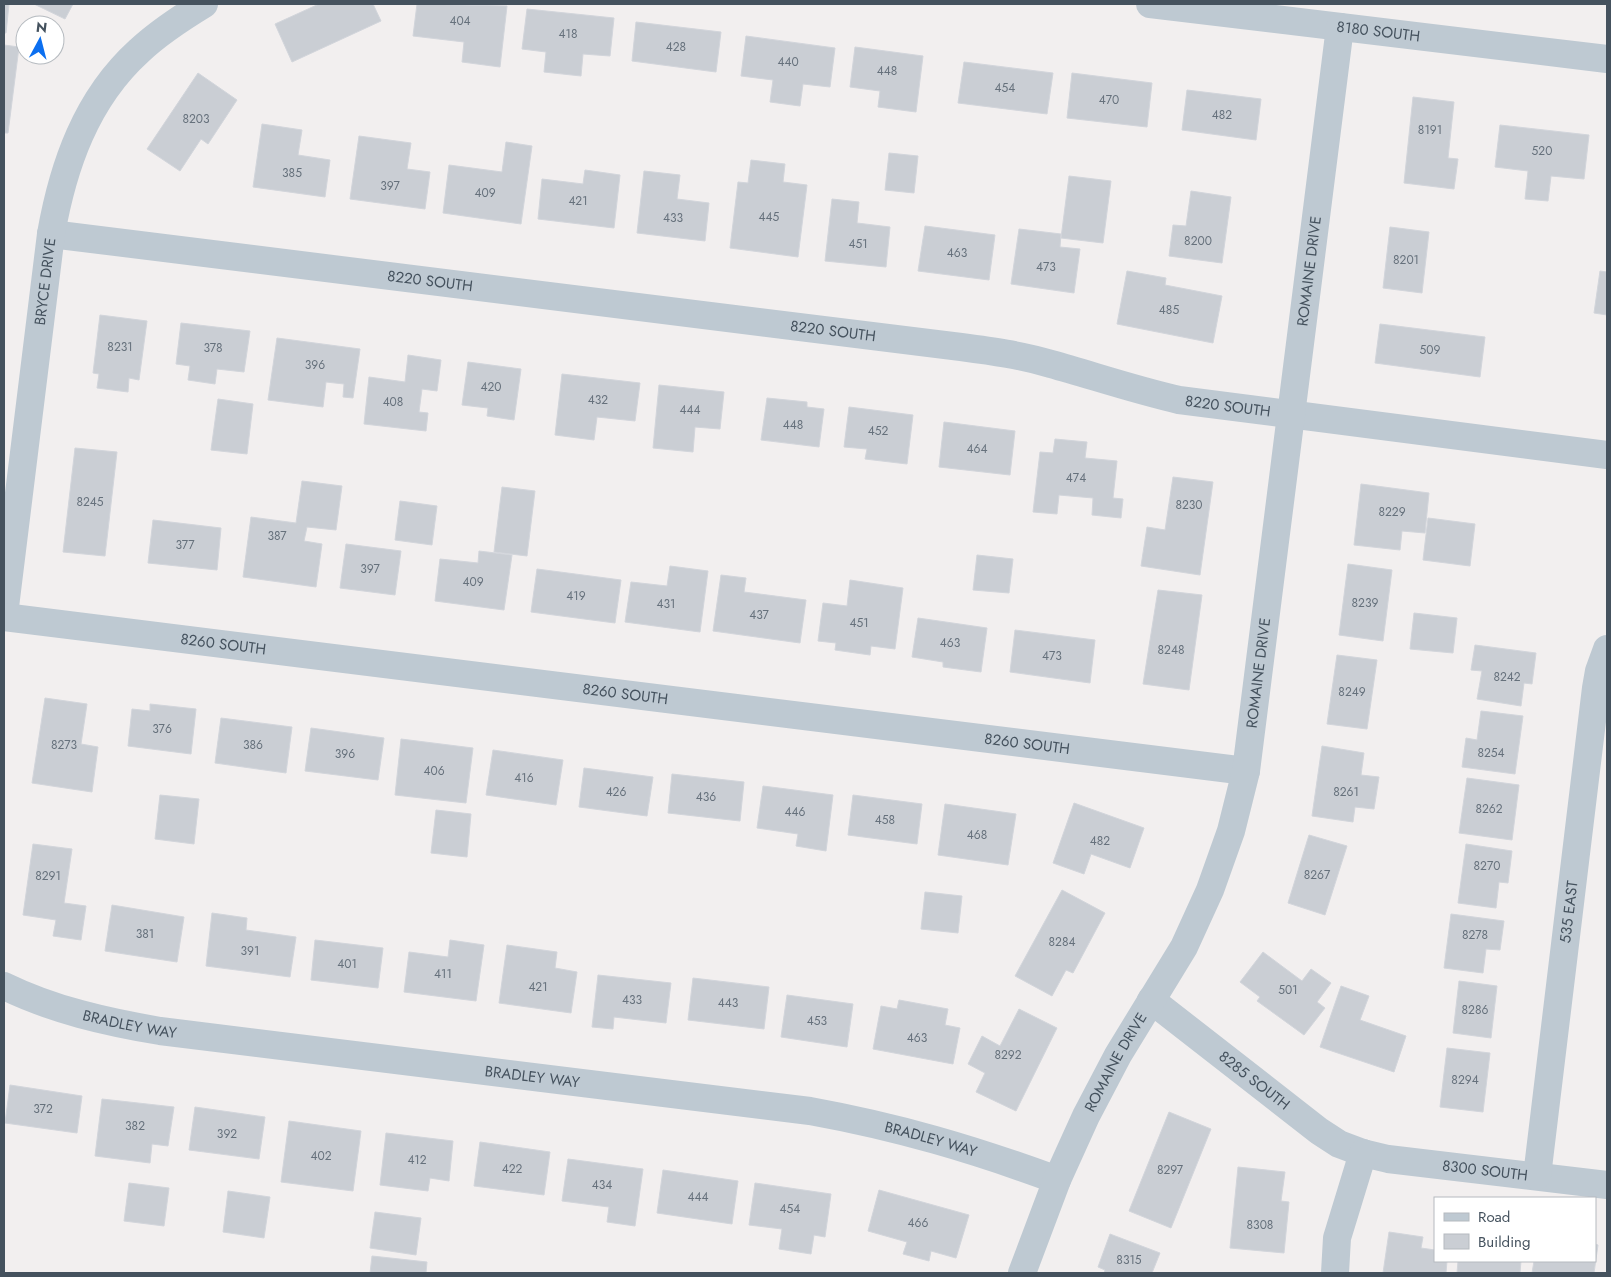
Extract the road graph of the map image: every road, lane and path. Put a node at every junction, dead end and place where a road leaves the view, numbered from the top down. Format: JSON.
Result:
{"nodes":[{"id":1,"x":204,"y":4,"type":"edge"},
{"id":2,"x":1150,"y":4,"type":"edge"},
{"id":3,"x":1285,"y":12,"type":"edge"},
{"id":4,"x":1340,"y":26,"type":"junction"},
{"id":5,"x":1607,"y":58,"type":"edge"},
{"id":6,"x":51,"y":234,"type":"junction"},
{"id":7,"x":1291,"y":415,"type":"junction"},
{"id":8,"x":1607,"y":455,"type":"edge"},
{"id":9,"x":4,"y":616,"type":"edge"},
{"id":10,"x":1607,"y":648,"type":"edge"},
{"id":11,"x":1246,"y":771,"type":"junction"},
{"id":12,"x":4,"y":986,"type":"edge"},
{"id":13,"x":1151,"y":1000,"type":"junction"},
{"id":14,"x":1363,"y":1153,"type":"junction"},
{"id":15,"x":1537,"y":1176,"type":"junction"},
{"id":16,"x":1057,"y":1180,"type":"junction"},
{"id":17,"x":1607,"y":1185,"type":"edge"},
{"id":18,"x":1022,"y":1273,"type":"edge"},
{"id":19,"x":1334,"y":1273,"type":"edge"}],
"edges":[{"from":1,"to":6,"type":"street","name":"BRYCE DRIVE"},
{"from":2,"to":3,"type":"street","name":"8180 SOUTH"},
{"from":3,"to":4,"type":"street","name":"8180 SOUTH"},
{"from":4,"to":5,"type":"street","name":"8180 SOUTH"},
{"from":4,"to":7,"type":"street","name":"ROMAINE DRIVE"},
{"from":6,"to":7,"type":"street","name":"8220 SOUTH"},
{"from":6,"to":9,"type":"street","name":"BRYCE DRIVE"},
{"from":7,"to":8,"type":"street","name":"8220 SOUTH"},
{"from":7,"to":11,"type":"street","name":"ROMAINE DRIVE"},
{"from":9,"to":11,"type":"street","name":"8260 SOUTH"},
{"from":10,"to":15,"type":"street","name":"535 EAST"},
{"from":11,"to":13,"type":"street","name":"ROMAINE DRIVE"},
{"from":12,"to":16,"type":"street","name":"BRADLEY WAY"},
{"from":13,"to":14,"type":"street","name":"8285 SOUTH"},
{"from":13,"to":16,"type":"street","name":"ROMAINE DRIVE"},
{"from":14,"to":15,"type":"street","name":"8300 SOUTH"},
{"from":14,"to":19,"type":"street"},
{"from":15,"to":17,"type":"street","name":"8300 SOUTH"},
{"from":16,"to":18,"type":"street","name":"ROMAINE DRIVE"}]}
